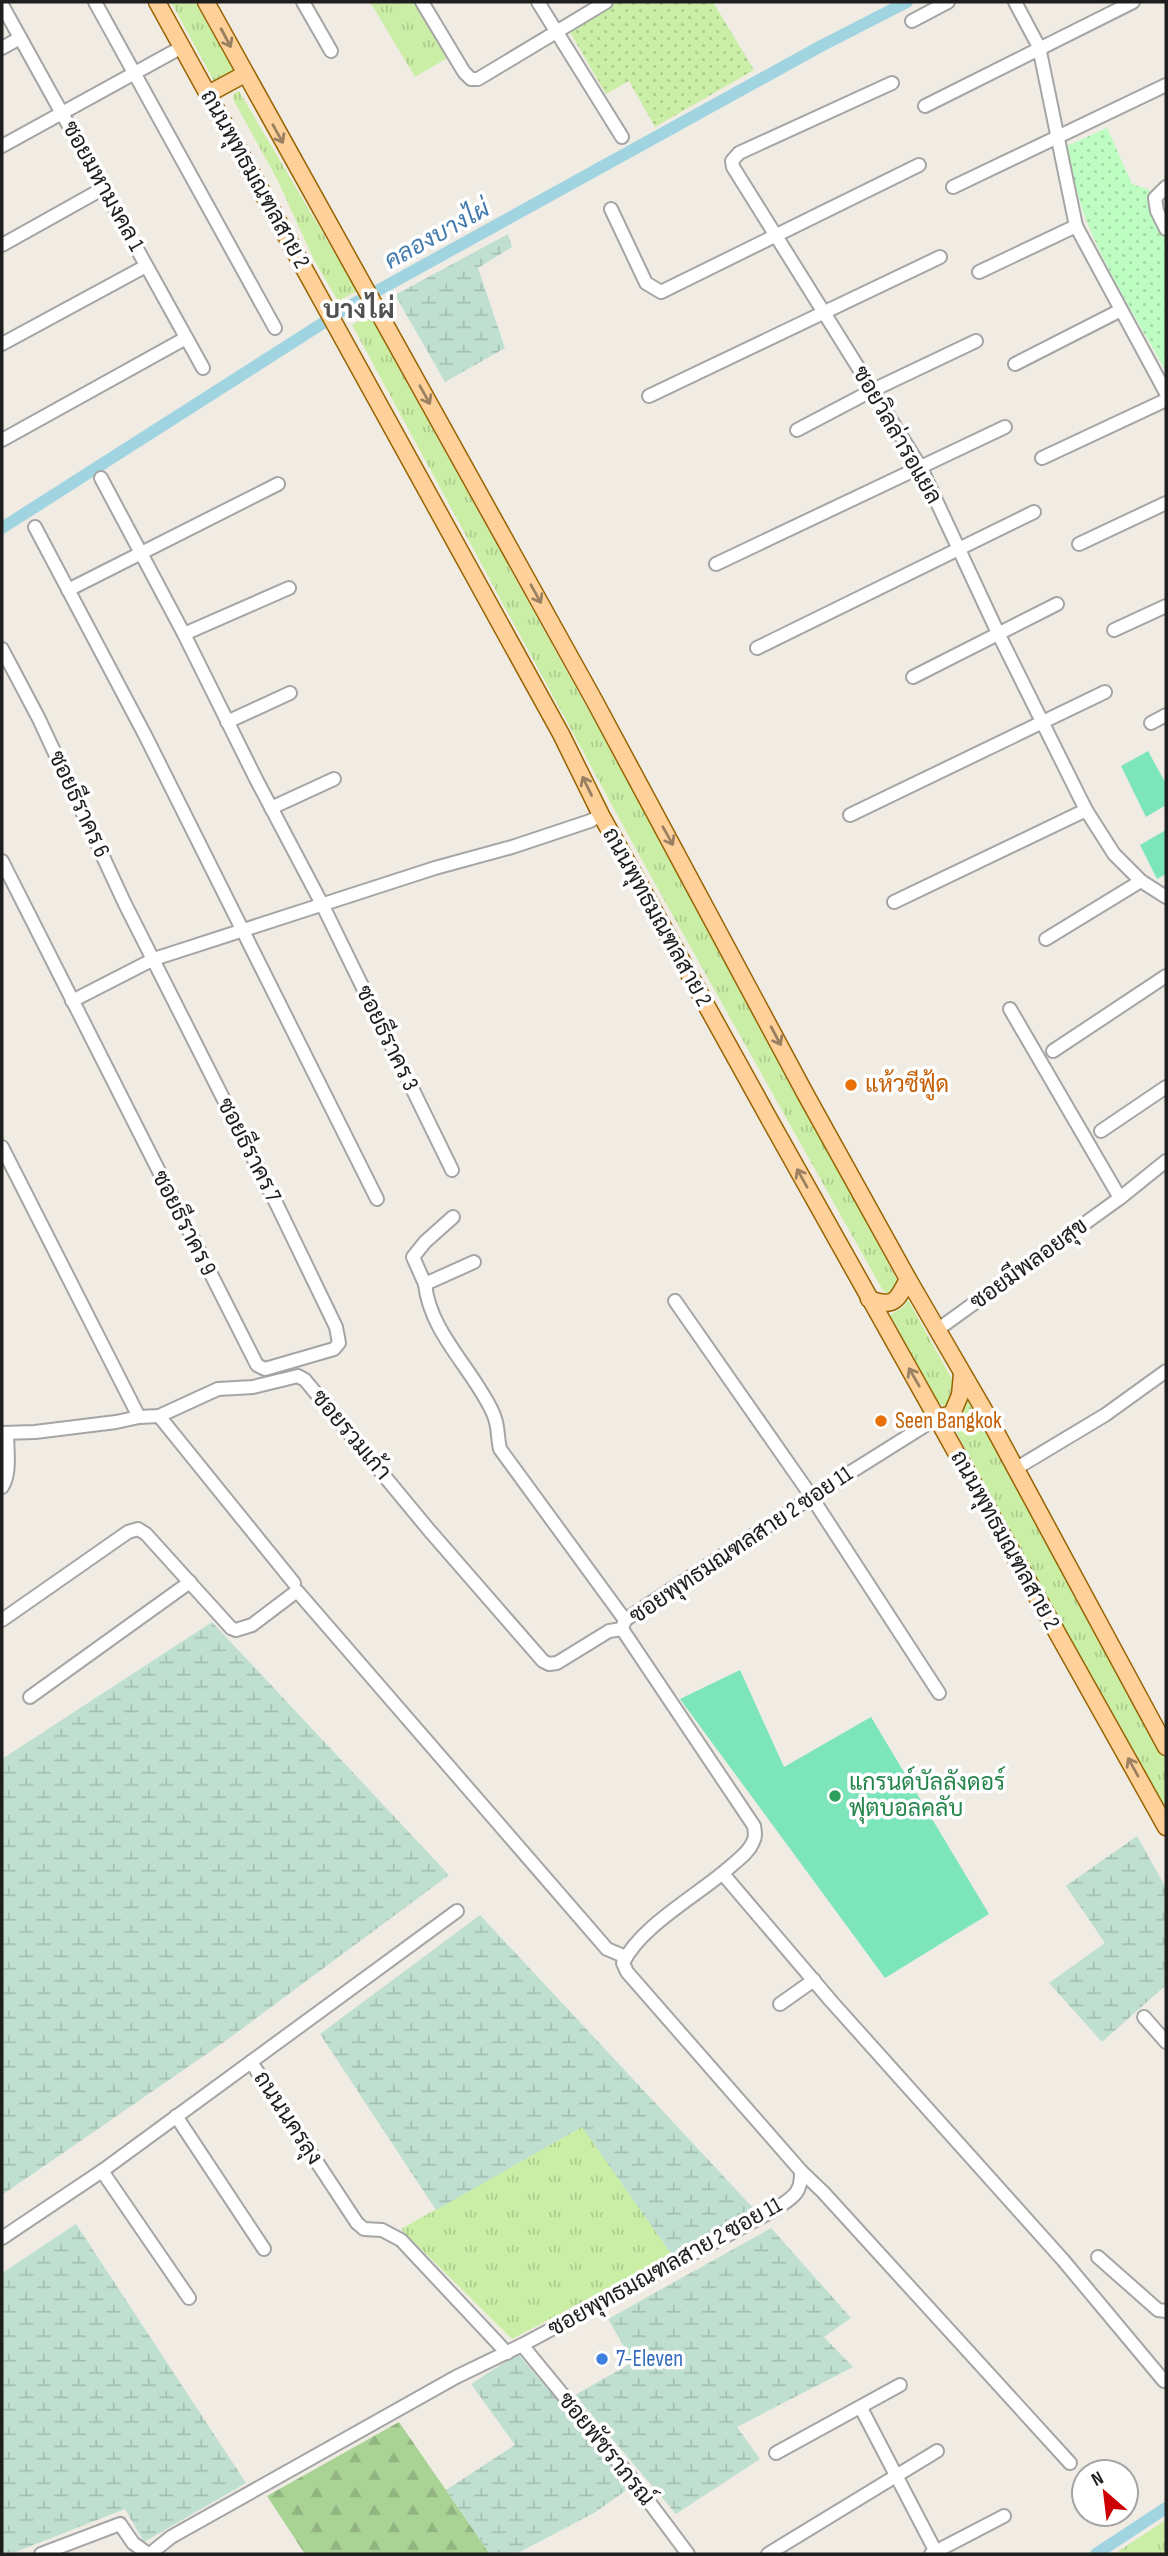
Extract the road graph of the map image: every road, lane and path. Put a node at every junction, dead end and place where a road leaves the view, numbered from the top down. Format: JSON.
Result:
{"nodes":[{"id":1,"x":95,"y":2,"type":"edge"},
{"id":2,"x":157,"y":2,"type":"edge"},
{"id":3,"x":206,"y":2,"type":"edge"},
{"id":4,"x":303,"y":2,"type":"edge"},
{"id":5,"x":422,"y":2,"type":"edge"},
{"id":6,"x":538,"y":2,"type":"edge"},
{"id":7,"x":606,"y":2,"type":"edge"},
{"id":8,"x":948,"y":2,"type":"edge"},
{"id":9,"x":1015,"y":2,"type":"edge"},
{"id":10,"x":1133,"y":2,"type":"edge"},
{"id":11,"x":2,"y":5,"type":"edge"},
{"id":12,"x":912,"y":21,"type":"dead end"},
{"id":13,"x":555,"y":31,"type":"junction"},
{"id":14,"x":20,"y":38,"type":"junction"},
{"id":15,"x":182,"y":47,"type":"junction"},
{"id":16,"x":1039,"y":47,"type":"junction"},
{"id":17,"x":2,"y":48,"type":"edge"},
{"id":18,"x":331,"y":51,"type":"dead end"},
{"id":19,"x":134,"y":73,"type":"junction"},
{"id":20,"x":245,"y":74,"type":"junction"},
{"id":21,"x":892,"y":83,"type":"dead end"},
{"id":22,"x":1166,"y":85,"type":"edge"},
{"id":23,"x":208,"y":94,"type":"junction"},
{"id":24,"x":925,"y":106,"type":"dead end"},
{"id":25,"x":62,"y":112,"type":"junction"},
{"id":26,"x":622,"y":137,"type":"dead end"},
{"id":27,"x":1058,"y":137,"type":"junction"},
{"id":28,"x":2,"y":146,"type":"edge"},
{"id":29,"x":919,"y":165,"type":"dead end"},
{"id":30,"x":953,"y":187,"type":"dead end"},
{"id":31,"x":1166,"y":187,"type":"edge"},
{"id":32,"x":104,"y":188,"type":"junction"},
{"id":33,"x":611,"y":209,"type":"dead end"},
{"id":34,"x":1076,"y":226,"type":"junction"},
{"id":35,"x":1166,"y":229,"type":"edge"},
{"id":36,"x":774,"y":236,"type":"junction"},
{"id":37,"x":2,"y":245,"type":"edge"},
{"id":38,"x":940,"y":257,"type":"dead end"},
{"id":39,"x":146,"y":266,"type":"junction"},
{"id":40,"x":979,"y":272,"type":"dead end"},
{"id":41,"x":1121,"y":310,"type":"junction"},
{"id":42,"x":824,"y":313,"type":"junction"},
{"id":43,"x":275,"y":328,"type":"dead end"},
{"id":44,"x":186,"y":338,"type":"junction"},
{"id":45,"x":976,"y":341,"type":"dead end"},
{"id":46,"x":2,"y":345,"type":"edge"},
{"id":47,"x":1016,"y":364,"type":"dead end"},
{"id":48,"x":203,"y":368,"type":"dead end"},
{"id":49,"x":873,"y":390,"type":"junction"},
{"id":50,"x":1166,"y":393,"type":"edge"},
{"id":51,"x":649,"y":397,"type":"dead end"},
{"id":52,"x":1166,"y":400,"type":"edge"},
{"id":53,"x":1005,"y":427,"type":"dead end"},
{"id":54,"x":797,"y":430,"type":"dead end"},
{"id":55,"x":2,"y":440,"type":"edge"},
{"id":56,"x":1042,"y":458,"type":"dead end"},
{"id":57,"x":920,"y":468,"type":"junction"},
{"id":58,"x":101,"y":478,"type":"dead end"},
{"id":59,"x":278,"y":484,"type":"dead end"},
{"id":60,"x":1166,"y":503,"type":"edge"},
{"id":61,"x":1034,"y":512,"type":"dead end"},
{"id":62,"x":35,"y":527,"type":"dead end"},
{"id":63,"x":1079,"y":544,"type":"dead end"},
{"id":64,"x":958,"y":550,"type":"junction"},
{"id":65,"x":140,"y":554,"type":"junction"},
{"id":66,"x":716,"y":564,"type":"dead end"},
{"id":67,"x":289,"y":587,"type":"dead end"},
{"id":68,"x":68,"y":590,"type":"junction"},
{"id":69,"x":1058,"y":604,"type":"dead end"},
{"id":70,"x":1166,"y":606,"type":"edge"},
{"id":71,"x":1114,"y":630,"type":"dead end"},
{"id":72,"x":998,"y":633,"type":"junction"},
{"id":73,"x":184,"y":635,"type":"junction"},
{"id":74,"x":757,"y":648,"type":"dead end"},
{"id":75,"x":2,"y":649,"type":"edge"},
{"id":76,"x":6,"y":665,"type":"edge"},
{"id":77,"x":913,"y":677,"type":"dead end"},
{"id":78,"x":1105,"y":692,"type":"dead end"},
{"id":79,"x":290,"y":693,"type":"dead end"},
{"id":80,"x":1166,"y":715,"type":"edge"},
{"id":81,"x":227,"y":722,"type":"junction"},
{"id":82,"x":1041,"y":723,"type":"junction"},
{"id":83,"x":1151,"y":723,"type":"dead end"},
{"id":84,"x":334,"y":779,"type":"dead end"},
{"id":85,"x":271,"y":808,"type":"junction"},
{"id":86,"x":1086,"y":810,"type":"junction"},
{"id":87,"x":850,"y":814,"type":"dead end"},
{"id":88,"x":601,"y":815,"type":"junction"},
{"id":89,"x":2,"y":861,"type":"edge"},
{"id":90,"x":1141,"y":881,"type":"junction"},
{"id":91,"x":1166,"y":897,"type":"edge"},
{"id":92,"x":894,"y":902,"type":"dead end"},
{"id":93,"x":323,"y":906,"type":"junction"},
{"id":94,"x":243,"y":932,"type":"junction"},
{"id":95,"x":1046,"y":939,"type":"dead end"},
{"id":96,"x":154,"y":959,"type":"junction"},
{"id":97,"x":1166,"y":976,"type":"edge"},
{"id":98,"x":72,"y":1001,"type":"junction"},
{"id":99,"x":1010,"y":1009,"type":"dead end"},
{"id":100,"x":1053,"y":1051,"type":"dead end"},
{"id":101,"x":1166,"y":1087,"type":"edge"},
{"id":102,"x":1101,"y":1131,"type":"dead end"},
{"id":103,"x":2,"y":1147,"type":"edge"},
{"id":104,"x":1166,"y":1161,"type":"edge"},
{"id":105,"x":452,"y":1170,"type":"dead end"},
{"id":106,"x":1120,"y":1198,"type":"junction"},
{"id":107,"x":377,"y":1199,"type":"dead end"},
{"id":108,"x":453,"y":1217,"type":"dead end"},
{"id":109,"x":474,"y":1262,"type":"dead end"},
{"id":110,"x":908,"y":1279,"type":"junction"},
{"id":111,"x":425,"y":1284,"type":"junction"},
{"id":112,"x":869,"y":1299,"type":"junction"},
{"id":113,"x":675,"y":1301,"type":"dead end"},
{"id":114,"x":937,"y":1330,"type":"junction"},
{"id":115,"x":339,"y":1343,"type":"joint"},
{"id":116,"x":1166,"y":1371,"type":"edge"},
{"id":117,"x":962,"y":1374,"type":"junction"},
{"id":118,"x":159,"y":1416,"type":"junction"},
{"id":119,"x":139,"y":1417,"type":"junction"},
{"id":120,"x":937,"y":1418,"type":"junction"},
{"id":121,"x":5,"y":1433,"type":"edge"},
{"id":122,"x":1015,"y":1469,"type":"junction"},
{"id":123,"x":2,"y":1487,"type":"edge"},
{"id":124,"x":811,"y":1497,"type":"junction"},
{"id":125,"x":190,"y":1583,"type":"junction"},
{"id":126,"x":294,"y":1583,"type":"dead end"},
{"id":127,"x":2,"y":1620,"type":"edge"},
{"id":128,"x":623,"y":1624,"type":"junction"},
{"id":129,"x":939,"y":1693,"type":"dead end"},
{"id":130,"x":30,"y":1697,"type":"dead end"},
{"id":131,"x":1166,"y":1747,"type":"edge"},
{"id":132,"x":1166,"y":1827,"type":"edge"},
{"id":133,"x":723,"y":1874,"type":"junction"},
{"id":134,"x":457,"y":1911,"type":"dead end"},
{"id":135,"x":626,"y":1957,"type":"junction"},
{"id":136,"x":814,"y":1980,"type":"junction"},
{"id":137,"x":780,"y":2004,"type":"dead end"},
{"id":138,"x":1144,"y":2017,"type":"dead end"},
{"id":139,"x":1166,"y":2042,"type":"edge"},
{"id":140,"x":251,"y":2063,"type":"junction"},
{"id":141,"x":176,"y":2116,"type":"junction"},
{"id":142,"x":102,"y":2171,"type":"junction"},
{"id":143,"x":801,"y":2171,"type":"junction"},
{"id":144,"x":2,"y":2238,"type":"edge"},
{"id":145,"x":264,"y":2249,"type":"dead end"},
{"id":146,"x":1098,"y":2257,"type":"dead end"},
{"id":147,"x":189,"y":2298,"type":"dead end"},
{"id":148,"x":1166,"y":2311,"type":"edge"},
{"id":149,"x":522,"y":2345,"type":"junction"},
{"id":150,"x":507,"y":2353,"type":"junction"},
{"id":151,"x":1164,"y":2381,"type":"dead end"},
{"id":152,"x":900,"y":2385,"type":"dead end"},
{"id":153,"x":861,"y":2408,"type":"junction"},
{"id":154,"x":937,"y":2451,"type":"dead end"},
{"id":155,"x":776,"y":2453,"type":"dead end"},
{"id":156,"x":1070,"y":2463,"type":"dead end"},
{"id":157,"x":895,"y":2476,"type":"junction"},
{"id":158,"x":1004,"y":2516,"type":"dead end"},
{"id":159,"x":935,"y":2553,"type":"edge"},
{"id":160,"x":41,"y":2554,"type":"edge"},
{"id":161,"x":149,"y":2554,"type":"edge"},
{"id":162,"x":688,"y":2554,"type":"edge"},
{"id":163,"x":768,"y":2554,"type":"edge"}],
"edges":[{"from":1,"to":19,"type":"street"},
{"from":2,"to":15,"type":"main road","name":"ถนนพุทธมณฑลสาย 2"},
{"from":3,"to":20,"type":"main road","name":"ถนนพุทธมณฑลสาย 2","one_way":true},
{"from":4,"to":18,"type":"street"},
{"from":5,"to":13,"type":"street"},
{"from":6,"to":13,"type":"street"},
{"from":7,"to":13,"type":"street"},
{"from":8,"to":12,"type":"street"},
{"from":9,"to":16,"type":"street"},
{"from":10,"to":16,"type":"street"},
{"from":11,"to":14,"type":"street","name":"ซอยมหามงคล 1"},
{"from":13,"to":26,"type":"street"},
{"from":14,"to":17,"type":"street"},
{"from":14,"to":25,"type":"street","name":"ซอยมหามงคล 1"},
{"from":15,"to":19,"type":"street"},
{"from":15,"to":23,"type":"main road","name":"ถนนพุทธมณฑลสาย 2"},
{"from":16,"to":24,"type":"street"},
{"from":16,"to":27,"type":"street"},
{"from":19,"to":25,"type":"street"},
{"from":19,"to":43,"type":"street"},
{"from":20,"to":23,"type":"main road"},
{"from":20,"to":110,"type":"main road","name":"ถนนพุทธมณฑลสาย 2","one_way":true},
{"from":21,"to":36,"type":"street","name":"ซอยวิลล่ารอแยล"},
{"from":22,"to":27,"type":"street"},
{"from":88,"to":23,"type":"main road","name":"ถนนพุทธมณฑลสาย 2","one_way":true},
{"from":25,"to":28,"type":"street"},
{"from":25,"to":32,"type":"street","name":"ซอยมหามงคล 1"},
{"from":27,"to":30,"type":"street"},
{"from":27,"to":34,"type":"street"},
{"from":29,"to":36,"type":"street"},
{"from":31,"to":35,"type":"street"},
{"from":32,"to":37,"type":"street"},
{"from":32,"to":39,"type":"street","name":"ซอยมหามงคล 1"},
{"from":33,"to":36,"type":"street"},
{"from":34,"to":40,"type":"street"},
{"from":34,"to":41,"type":"street"},
{"from":36,"to":42,"type":"street","name":"ซอยวิลล่ารอแยล"},
{"from":38,"to":42,"type":"street"},
{"from":39,"to":44,"type":"street","name":"ซอยมหามงคล 1"},
{"from":39,"to":46,"type":"street"},
{"from":41,"to":47,"type":"street"},
{"from":41,"to":50,"type":"street"},
{"from":42,"to":49,"type":"street","name":"ซอยวิลล่ารอแยล"},
{"from":42,"to":51,"type":"street"},
{"from":44,"to":48,"type":"street","name":"ซอยมหามงคล 1"},
{"from":44,"to":55,"type":"street"},
{"from":45,"to":49,"type":"street"},
{"from":49,"to":54,"type":"street"},
{"from":49,"to":57,"type":"street","name":"ซอยวิลล่ารอแยล"},
{"from":52,"to":56,"type":"street"},
{"from":53,"to":57,"type":"street"},
{"from":57,"to":64,"type":"street","name":"ซอยวิลล่ารอแยล"},
{"from":57,"to":66,"type":"street"},
{"from":58,"to":65,"type":"street","name":"ซอยธีราคร 3"},
{"from":59,"to":65,"type":"street"},
{"from":60,"to":63,"type":"street"},
{"from":61,"to":64,"type":"street"},
{"from":62,"to":68,"type":"street"},
{"from":64,"to":72,"type":"street","name":"ซอยวิลล่ารอแยล"},
{"from":64,"to":74,"type":"street"},
{"from":65,"to":68,"type":"street"},
{"from":65,"to":73,"type":"street","name":"ซอยธีราคร 3"},
{"from":67,"to":73,"type":"street"},
{"from":68,"to":94,"type":"street"},
{"from":69,"to":72,"type":"street"},
{"from":70,"to":71,"type":"street"},
{"from":72,"to":77,"type":"street"},
{"from":72,"to":82,"type":"street","name":"ซอยวิลล่ารอแยล"},
{"from":73,"to":81,"type":"street","name":"ซอยธีราคร 3"},
{"from":75,"to":76,"type":"street","name":"ซอยธีราคร 6"},
{"from":76,"to":96,"type":"street","name":"ซอยธีราคร 6"},
{"from":78,"to":82,"type":"street"},
{"from":79,"to":81,"type":"street"},
{"from":80,"to":83,"type":"street"},
{"from":81,"to":85,"type":"street","name":"ซอยธีราคร 3"},
{"from":82,"to":86,"type":"street","name":"ซอยวิลล่ารอแยล"},
{"from":82,"to":87,"type":"street"},
{"from":84,"to":85,"type":"street"},
{"from":85,"to":93,"type":"street","name":"ซอยธีราคร 3"},
{"from":86,"to":90,"type":"street","name":"ซอยวิลล่ารอแยล"},
{"from":86,"to":92,"type":"street"},
{"from":88,"to":93,"type":"street"},
{"from":112,"to":88,"type":"main road","name":"ถนนพุทธมณฑลสาย 2","one_way":true},
{"from":89,"to":98,"type":"street","name":"ซอยธีราคร 9"},
{"from":90,"to":91,"type":"street","name":"ซอยวิลล่ารอแยล"},
{"from":90,"to":95,"type":"street"},
{"from":93,"to":94,"type":"street"},
{"from":93,"to":105,"type":"street","name":"ซอยธีราคร 3"},
{"from":94,"to":96,"type":"street"},
{"from":94,"to":107,"type":"street"},
{"from":96,"to":98,"type":"street"},
{"from":96,"to":115,"type":"street","name":"ซอยธีราคร 7"},
{"from":97,"to":100,"type":"street"},
{"from":98,"to":115,"type":"street","name":"ซอยธีราคร 9"},
{"from":99,"to":106,"type":"street"},
{"from":101,"to":102,"type":"street"},
{"from":103,"to":119,"type":"street"},
{"from":104,"to":106,"type":"street","name":"ซอยมีพลอยสุข"},
{"from":106,"to":114,"type":"street","name":"ซอยมีพลอยสุข"},
{"from":108,"to":111,"type":"street"},
{"from":109,"to":111,"type":"street"},
{"from":110,"to":112,"type":"main road"},
{"from":110,"to":114,"type":"main road","name":"ถนนพุทธมณฑลสาย 2"},
{"from":111,"to":128,"type":"street"},
{"from":120,"to":112,"type":"main road","name":"ถนนพุทธมณฑลสาย 2","one_way":true},
{"from":113,"to":124,"type":"street"},
{"from":114,"to":117,"type":"main road","name":"ถนนพุทธมณฑลสาย 2"},
{"from":116,"to":122,"type":"street"},
{"from":117,"to":120,"type":"main road"},
{"from":117,"to":122,"type":"main road","name":"ถนนพุทธมณฑลสาย 2"},
{"from":118,"to":119,"type":"street","name":"ซอยรวมเก้า"},
{"from":118,"to":126,"type":"street"},
{"from":118,"to":128,"type":"street","name":"ซอยรวมเก้า"},
{"from":119,"to":121,"type":"street","name":"ซอยรวมเก้า"},
{"from":120,"to":124,"type":"street","name":"ซอยพุทธมณฑลสาย 2 ซอย 11"},
{"from":132,"to":120,"type":"main road","name":"ถนนพุทธมณฑลสาย 2","one_way":true},
{"from":121,"to":123,"type":"street"},
{"from":122,"to":131,"type":"main road","name":"ถนนพุทธมณฑลสาย 2"},
{"from":124,"to":128,"type":"street","name":"ซอยพุทธมณฑลสาย 2 ซอย 11"},
{"from":124,"to":129,"type":"street"},
{"from":125,"to":127,"type":"street"},
{"from":125,"to":130,"type":"street"},
{"from":125,"to":135,"type":"street"},
{"from":128,"to":133,"type":"street","name":"ซอยพุทธมณฑลสาย 2 ซอย 11"},
{"from":133,"to":135,"type":"street","name":"ซอยพุทธมณฑลสาย 2 ซอย 11"},
{"from":133,"to":136,"type":"street"},
{"from":134,"to":140,"type":"street"},
{"from":135,"to":143,"type":"street","name":"ซอยพุทธมณฑลสาย 2 ซอย 11"},
{"from":136,"to":137,"type":"street"},
{"from":136,"to":151,"type":"street"},
{"from":138,"to":139,"type":"street"},
{"from":140,"to":141,"type":"street","name":"ถนนนครลุง"},
{"from":140,"to":150,"type":"street","name":"ถนนนครลุง"},
{"from":141,"to":142,"type":"street","name":"ถนนนครลุง"},
{"from":141,"to":145,"type":"street"},
{"from":142,"to":144,"type":"street","name":"ถนนนครลุง"},
{"from":142,"to":147,"type":"street"},
{"from":143,"to":149,"type":"street","name":"ซอยพุทธมณฑลสาย 2 ซอย 11"},
{"from":143,"to":156,"type":"street"},
{"from":146,"to":148,"type":"street"},
{"from":149,"to":150,"type":"street","name":"ซอยพุทธมณฑลสาย 2 ซอย 11"},
{"from":149,"to":162,"type":"street","name":"ซอยพัชราภรณ์"},
{"from":150,"to":161,"type":"street","name":"ซอยพุทธมณฑลสาย 2 ซอย 11"},
{"from":152,"to":153,"type":"street"},
{"from":153,"to":155,"type":"street"},
{"from":153,"to":157,"type":"street"},
{"from":154,"to":157,"type":"street"},
{"from":157,"to":159,"type":"street"},
{"from":157,"to":163,"type":"street"},
{"from":158,"to":159,"type":"street"},
{"from":160,"to":161,"type":"street"}]}
